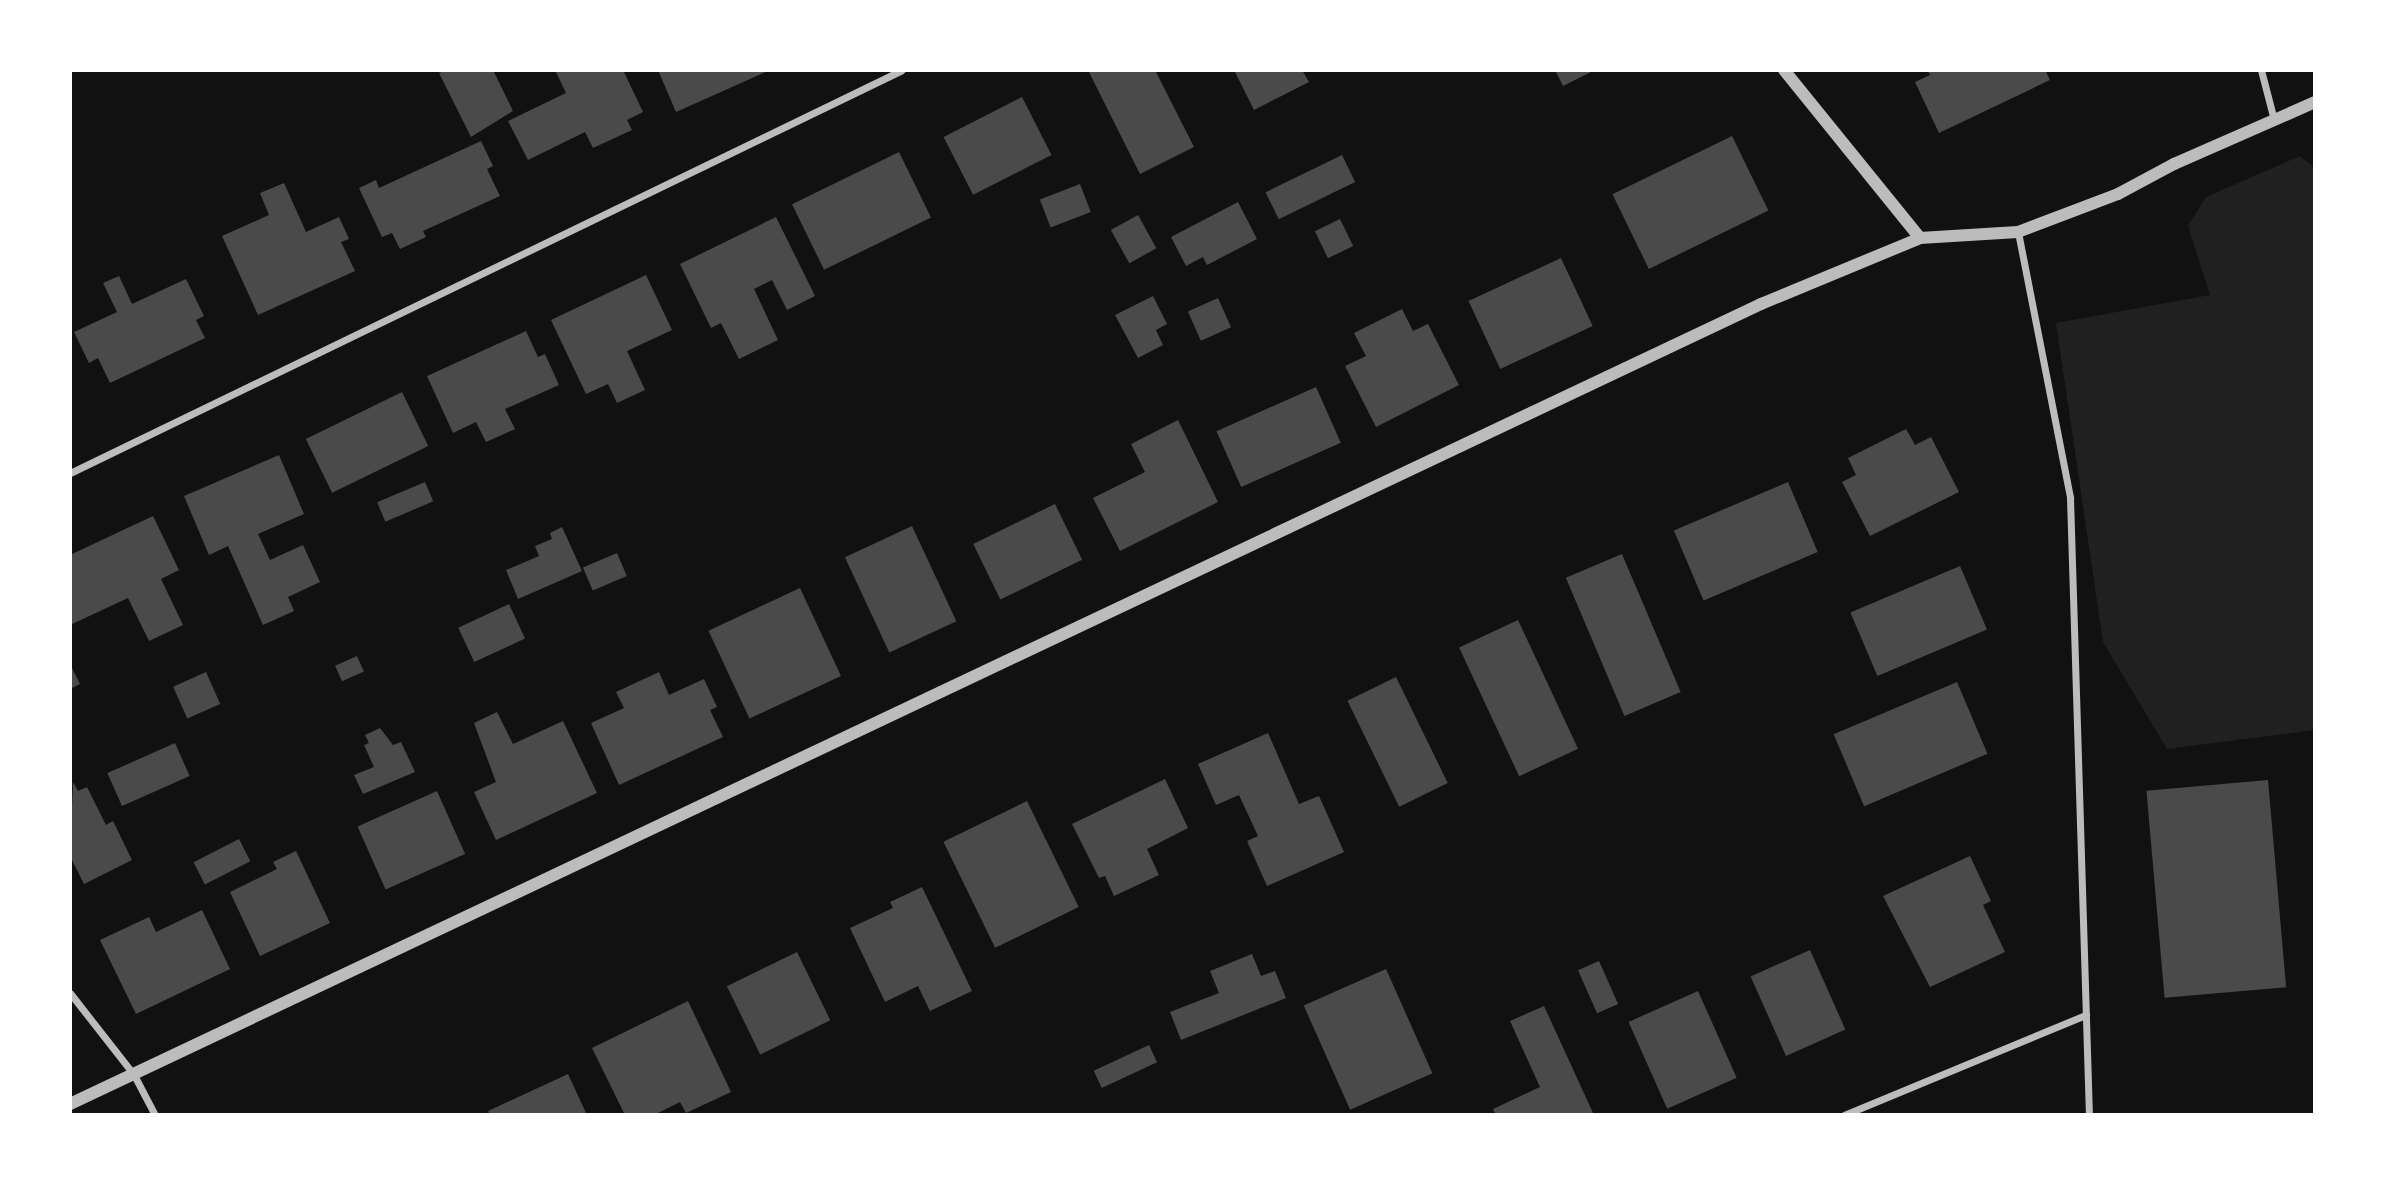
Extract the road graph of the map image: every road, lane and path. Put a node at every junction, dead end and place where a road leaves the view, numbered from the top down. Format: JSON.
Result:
{"nodes":[{"id":1,"x":902,"y":70,"type":"edge"},
{"id":2,"x":1784,"y":70,"type":"edge"},
{"id":3,"x":2261,"y":70,"type":"edge"},
{"id":4,"x":2315,"y":102,"type":"edge"},
{"id":5,"x":2274,"y":120,"type":"junction"},
{"id":6,"x":2018,"y":232,"type":"junction"},
{"id":7,"x":1920,"y":237,"type":"junction"},
{"id":8,"x":70,"y":472,"type":"edge"},
{"id":9,"x":70,"y":993,"type":"edge"},
{"id":10,"x":2086,"y":1016,"type":"junction"},
{"id":11,"x":134,"y":1075,"type":"junction"},
{"id":12,"x":70,"y":1104,"type":"edge"},
{"id":13,"x":155,"y":1115,"type":"edge"},
{"id":14,"x":1844,"y":1115,"type":"edge"},
{"id":15,"x":2089,"y":1115,"type":"edge"}],
"edges":[{"from":1,"to":8,"type":"street"},
{"from":2,"to":7,"type":"street"},
{"from":3,"to":5,"type":"street"},
{"from":4,"to":5,"type":"street"},
{"from":5,"to":6,"type":"street"},
{"from":6,"to":7,"type":"street"},
{"from":6,"to":10,"type":"street"},
{"from":7,"to":11,"type":"street"},
{"from":9,"to":11,"type":"street"},
{"from":10,"to":14,"type":"street"},
{"from":10,"to":15,"type":"street"},
{"from":11,"to":12,"type":"street"},
{"from":11,"to":13,"type":"street"}]}
